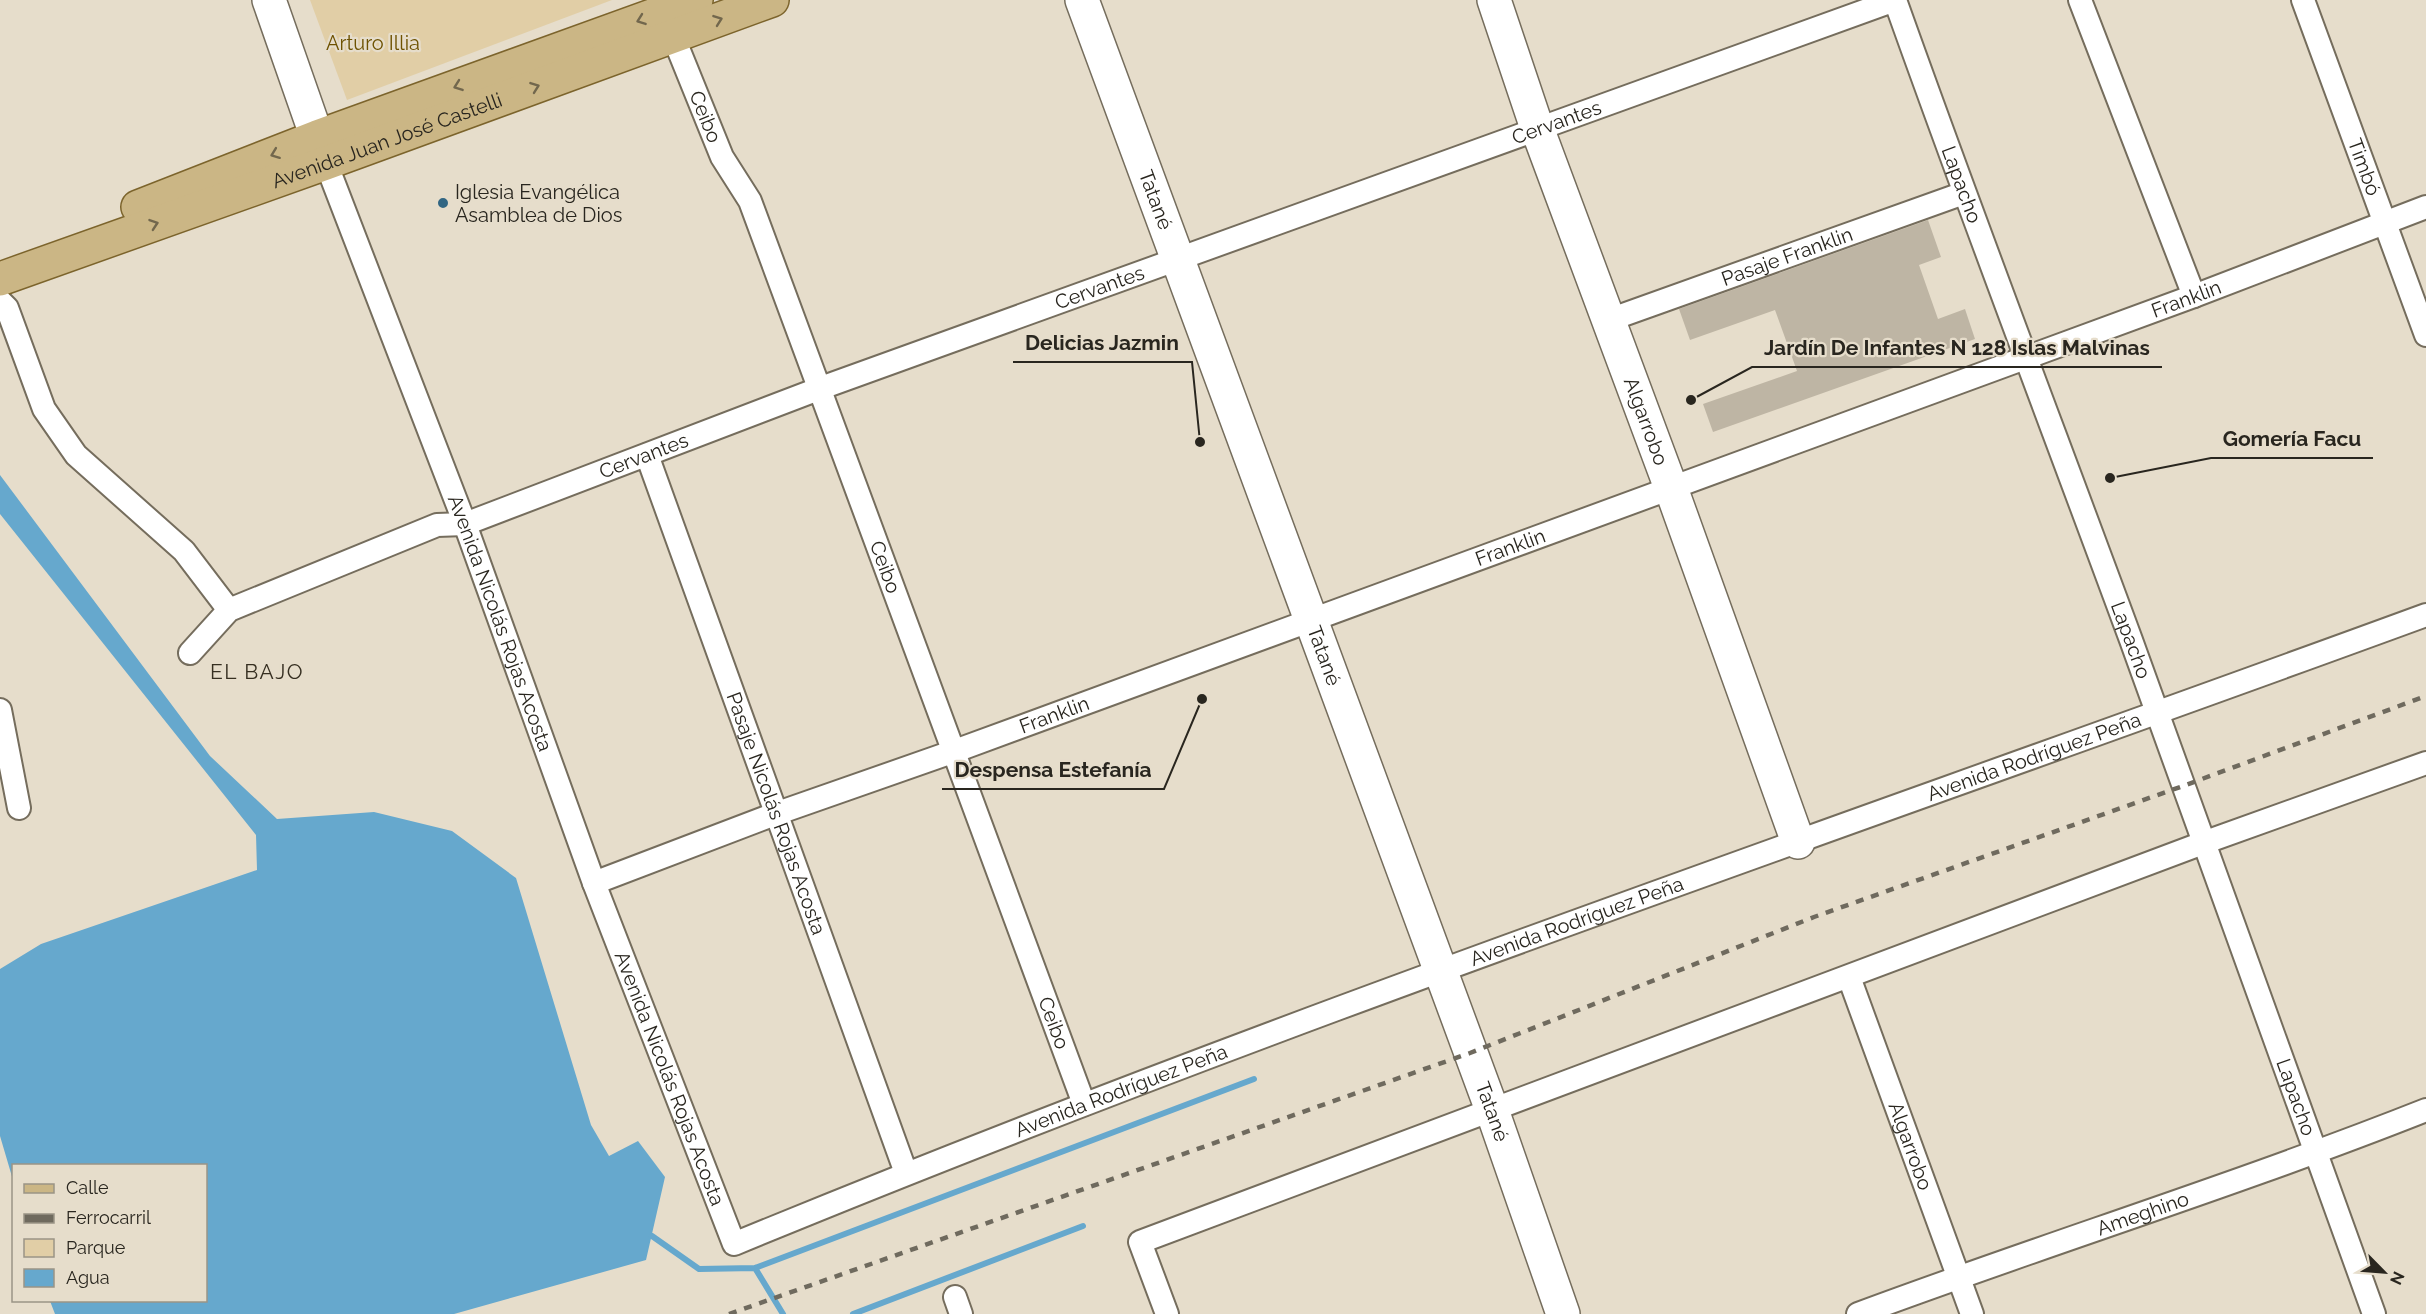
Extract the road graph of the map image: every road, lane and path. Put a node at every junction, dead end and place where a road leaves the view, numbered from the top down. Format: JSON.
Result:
{"nodes":[{"id":1,"x":269,"y":0,"type":"edge"},
{"id":2,"x":772,"y":0,"type":"edge"},
{"id":3,"x":1082,"y":0,"type":"edge"},
{"id":4,"x":1494,"y":0,"type":"edge"},
{"id":5,"x":1895,"y":0,"type":"edge"},
{"id":6,"x":2080,"y":0,"type":"edge"},
{"id":7,"x":2303,"y":0,"type":"edge"},
{"id":8,"x":680,"y":11,"type":"edge"},
{"id":9,"x":1538,"y":128,"type":"junction"},
{"id":10,"x":322,"y":150,"type":"junction"},
{"id":11,"x":1964,"y":193,"type":"junction"},
{"id":12,"x":2426,"y":207,"type":"edge"},
{"id":13,"x":2384,"y":223,"type":"junction"},
{"id":14,"x":1179,"y":260,"type":"junction"},
{"id":15,"x":0,"y":261,"type":"edge"},
{"id":16,"x":0,"y":279,"type":"edge"},
{"id":17,"x":2194,"y":296,"type":"junction"},
{"id":18,"x":0,"y":301,"type":"edge"},
{"id":19,"x":1609,"y":320,"type":"junction"},
{"id":20,"x":2426,"y":335,"type":"edge"},
{"id":21,"x":2027,"y":357,"type":"junction"},
{"id":22,"x":821,"y":388,"type":"junction"},
{"id":23,"x":646,"y":455,"type":"junction"},
{"id":24,"x":1671,"y":488,"type":"junction"},
{"id":25,"x":465,"y":524,"type":"junction"},
{"id":26,"x":229,"y":610,"type":"junction"},
{"id":27,"x":2426,"y":615,"type":"edge"},
{"id":28,"x":1312,"y":619,"type":"junction"},
{"id":29,"x":190,"y":653,"type":"dead end"},
{"id":30,"x":0,"y":710,"type":"edge"},
{"id":31,"x":2158,"y":713,"type":"junction"},
{"id":32,"x":955,"y":751,"type":"junction"},
{"id":33,"x":2426,"y":763,"type":"edge"},
{"id":34,"x":20,"y":808,"type":"dead end"},
{"id":35,"x":775,"y":813,"type":"junction"},
{"id":36,"x":1798,"y":842,"type":"junction"},
{"id":37,"x":2203,"y":843,"type":"junction"},
{"id":38,"x":594,"y":884,"type":"junction"},
{"id":39,"x":1439,"y":970,"type":"junction"},
{"id":40,"x":1849,"y":977,"type":"junction"},
{"id":41,"x":1084,"y":1104,"type":"junction"},
{"id":42,"x":1492,"y":1110,"type":"junction"},
{"id":43,"x":2426,"y":1110,"type":"edge"},
{"id":44,"x":2316,"y":1154,"type":"junction"},
{"id":45,"x":906,"y":1173,"type":"junction"},
{"id":46,"x":734,"y":1244,"type":"joint"},
{"id":47,"x":1958,"y":1276,"type":"junction"},
{"id":48,"x":1167,"y":1314,"type":"edge"},
{"id":49,"x":1563,"y":1314,"type":"edge"},
{"id":50,"x":1858,"y":1314,"type":"edge"},
{"id":51,"x":1972,"y":1314,"type":"edge"},
{"id":52,"x":2374,"y":1314,"type":"edge"}],
"edges":[{"from":1,"to":10,"type":"street","name":"Avenida Nicolás Rojas Acosta"},
{"from":8,"to":2,"type":"main road","name":"Avenida Juan José Castelli","one_way":true},
{"from":3,"to":14,"type":"street","name":"Tatané"},
{"from":4,"to":9,"type":"street","name":"Algarrobo"},
{"from":5,"to":9,"type":"street","name":"Cervantes"},
{"from":5,"to":11,"type":"street","name":"Lapacho"},
{"from":6,"to":17,"type":"street"},
{"from":7,"to":13,"type":"street","name":"Timbó"},
{"from":8,"to":10,"type":"main road","name":"Avenida Juan José Castelli"},
{"from":8,"to":22,"type":"street","name":"Ceibo"},
{"from":9,"to":14,"type":"street","name":"Cervantes"},
{"from":9,"to":19,"type":"street","name":"Algarrobo"},
{"from":10,"to":15,"type":"main road","name":"Avenida Juan José Castelli","one_way":true},
{"from":16,"to":10,"type":"main road","name":"Avenida Juan José Castelli","one_way":true},
{"from":10,"to":25,"type":"street","name":"Avenida Nicolás Rojas Acosta"},
{"from":11,"to":19,"type":"street","name":"Pasaje Franklin"},
{"from":11,"to":21,"type":"street","name":"Lapacho"},
{"from":12,"to":13,"type":"street","name":"Franklin"},
{"from":13,"to":17,"type":"street","name":"Franklin"},
{"from":13,"to":20,"type":"street","name":"Timbó"},
{"from":14,"to":22,"type":"street","name":"Cervantes"},
{"from":14,"to":28,"type":"street","name":"Tatané"},
{"from":17,"to":21,"type":"street","name":"Franklin"},
{"from":18,"to":26,"type":"street"},
{"from":19,"to":24,"type":"street","name":"Algarrobo"},
{"from":21,"to":24,"type":"street","name":"Franklin"},
{"from":21,"to":31,"type":"street","name":"Lapacho"},
{"from":22,"to":23,"type":"street","name":"Cervantes"},
{"from":22,"to":32,"type":"street","name":"Ceibo"},
{"from":23,"to":25,"type":"street","name":"Cervantes"},
{"from":23,"to":35,"type":"street","name":"Pasaje Nicolás Rojas Acosta"},
{"from":24,"to":28,"type":"street","name":"Franklin"},
{"from":24,"to":36,"type":"street","name":"Algarrobo"},
{"from":25,"to":26,"type":"street","name":"Cervantes"},
{"from":25,"to":38,"type":"street","name":"Avenida Nicolás Rojas Acosta"},
{"from":26,"to":29,"type":"street","name":"Cervantes"},
{"from":27,"to":31,"type":"street","name":"Avenida Rodríguez Peña"},
{"from":28,"to":32,"type":"street","name":"Franklin"},
{"from":28,"to":39,"type":"street","name":"Tatané"},
{"from":30,"to":34,"type":"street"},
{"from":31,"to":36,"type":"street","name":"Avenida Rodríguez Peña"},
{"from":31,"to":37,"type":"street","name":"Lapacho"},
{"from":32,"to":35,"type":"street","name":"Franklin"},
{"from":32,"to":41,"type":"street","name":"Ceibo"},
{"from":33,"to":37,"type":"street"},
{"from":35,"to":38,"type":"street","name":"Franklin"},
{"from":35,"to":45,"type":"street","name":"Pasaje Nicolás Rojas Acosta"},
{"from":36,"to":39,"type":"street","name":"Avenida Rodríguez Peña"},
{"from":37,"to":40,"type":"street"},
{"from":37,"to":44,"type":"street","name":"Lapacho"},
{"from":38,"to":46,"type":"street","name":"Avenida Nicolás Rojas Acosta"},
{"from":39,"to":41,"type":"street","name":"Avenida Rodríguez Peña"},
{"from":39,"to":42,"type":"street","name":"Tatané"},
{"from":40,"to":42,"type":"street"},
{"from":40,"to":47,"type":"street","name":"Algarrobo"},
{"from":41,"to":45,"type":"street","name":"Avenida Rodríguez Peña"},
{"from":42,"to":48,"type":"street"},
{"from":42,"to":49,"type":"street","name":"Tatané"},
{"from":43,"to":44,"type":"street","name":"Ameghino"},
{"from":44,"to":47,"type":"street","name":"Ameghino"},
{"from":44,"to":52,"type":"street","name":"Lapacho"},
{"from":45,"to":46,"type":"street","name":"Avenida Rodríguez Peña"},
{"from":47,"to":50,"type":"street","name":"Ameghino"},
{"from":47,"to":51,"type":"street","name":"Algarrobo"}]}
